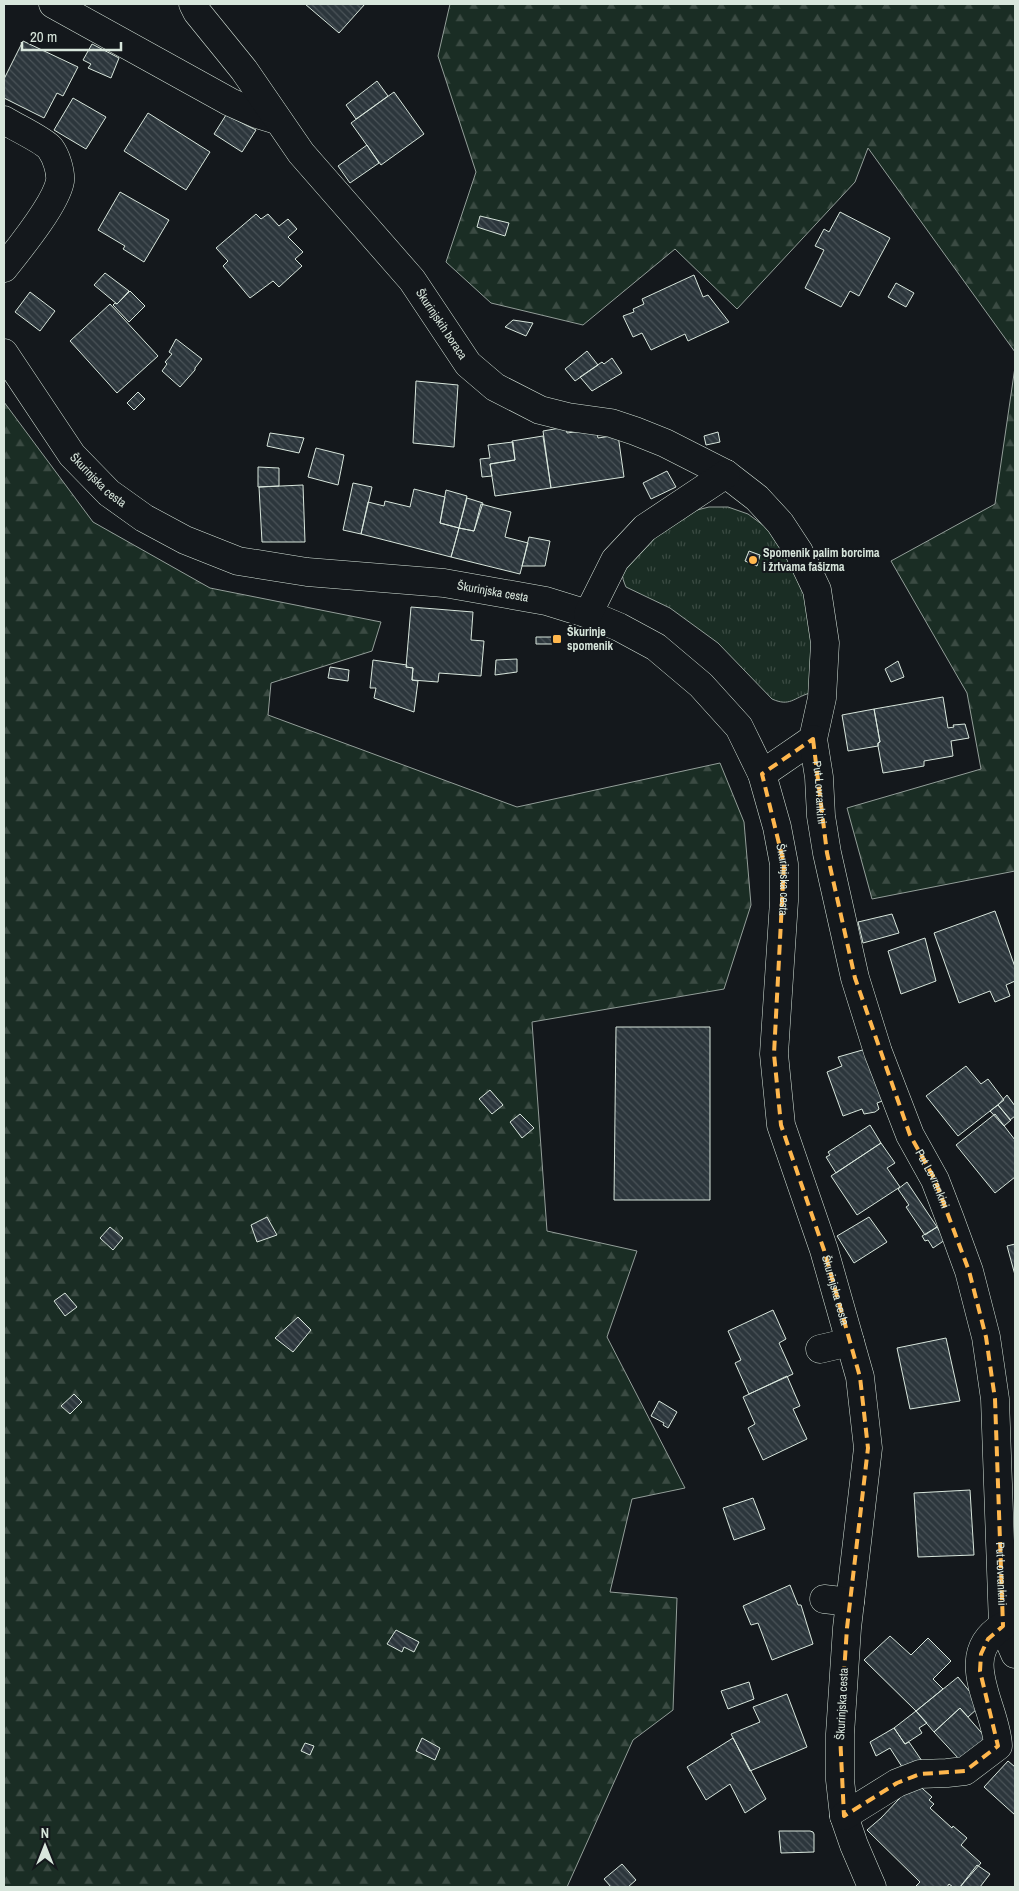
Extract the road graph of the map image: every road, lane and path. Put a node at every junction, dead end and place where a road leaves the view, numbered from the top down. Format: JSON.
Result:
{"nodes":[{"id":1,"x":53,"y":4,"type":"edge"},
{"id":2,"x":193,"y":4,"type":"edge"},
{"id":3,"x":4,"y":120,"type":"edge"},
{"id":4,"x":277,"y":120,"type":"junction"},
{"id":5,"x":4,"y":268,"type":"edge"},
{"id":6,"x":4,"y":353,"type":"edge"},
{"id":7,"x":726,"y":474,"type":"junction"},
{"id":8,"x":588,"y":614,"type":"junction"},
{"id":9,"x":813,"y":739,"type":"junction"},
{"id":10,"x":762,"y":774,"type":"junction"},
{"id":11,"x":850,"y":1342,"type":"junction"},
{"id":12,"x":820,"y":1349,"type":"dead end"},
{"id":13,"x":1004,"y":1626,"type":"junction"},
{"id":14,"x":1015,"y":1654,"type":"edge"},
{"id":15,"x":844,"y":1816,"type":"junction"},
{"id":16,"x":872,"y":1887,"type":"edge"}],
"edges":[{"from":1,"to":4,"type":"street"},
{"from":2,"to":4,"type":"street","name":"Škurinjskih boraca"},
{"from":3,"to":5,"type":"street"},
{"from":4,"to":7,"type":"street","name":"Škurinjskih boraca"},
{"from":6,"to":8,"type":"street","name":"Škurinjska cesta"},
{"from":7,"to":8,"type":"street"},
{"from":7,"to":9,"type":"street","name":"Škurinjskih boraca"},
{"from":8,"to":10,"type":"street","name":"Škurinjska cesta"},
{"from":9,"to":10,"type":"street"},
{"from":9,"to":13,"type":"street","name":"Put Lovrankini"},
{"from":10,"to":11,"type":"street","name":"Škurinjska cesta"},
{"from":11,"to":12,"type":"street"},
{"from":11,"to":15,"type":"street","name":"Škurinjska cesta"},
{"from":13,"to":14,"type":"street","name":"Put Lovrankini"},
{"from":13,"to":15,"type":"street"},
{"from":15,"to":16,"type":"street","name":"Škurinjska cesta"}]}
